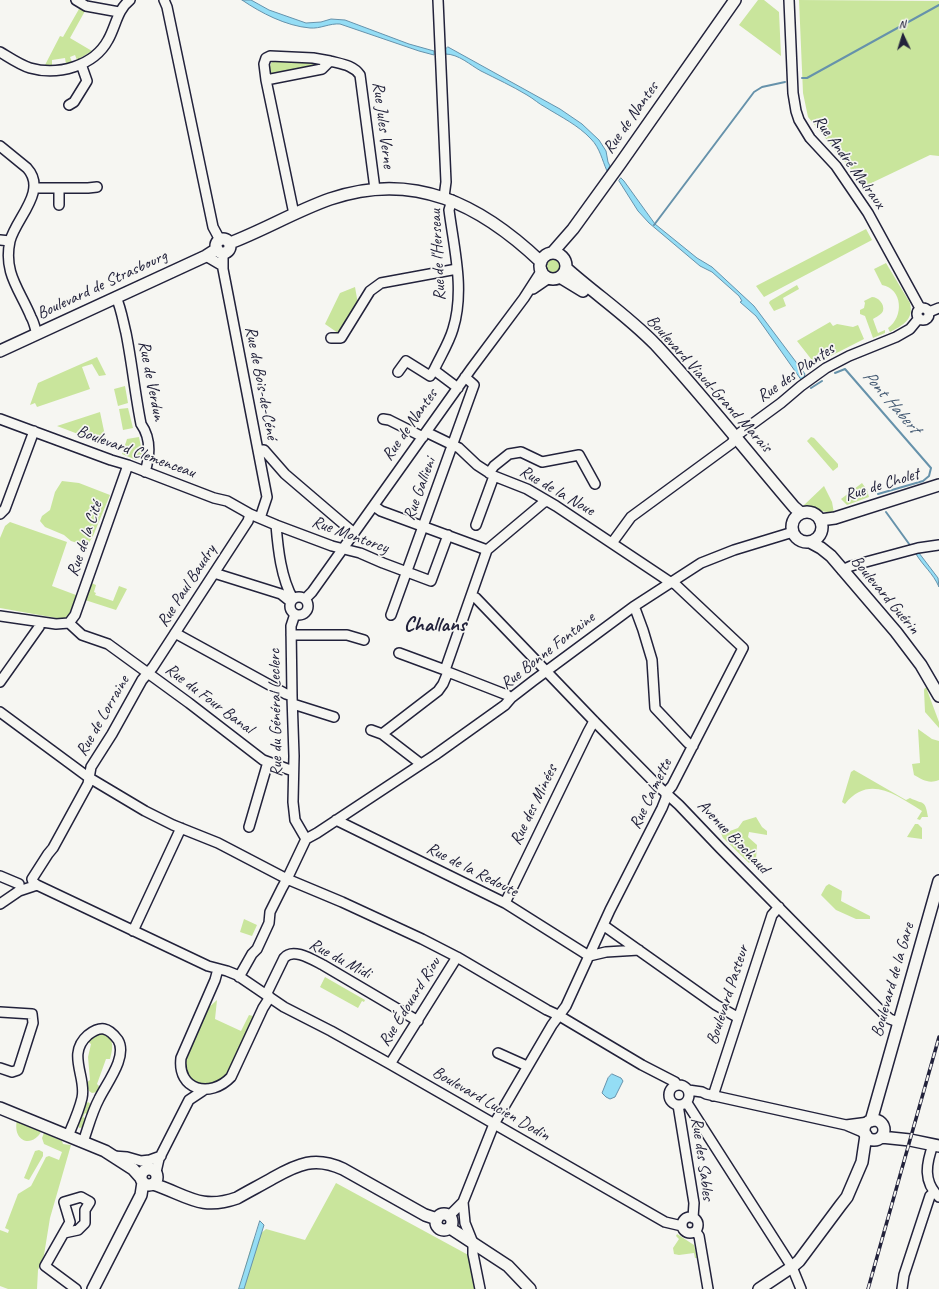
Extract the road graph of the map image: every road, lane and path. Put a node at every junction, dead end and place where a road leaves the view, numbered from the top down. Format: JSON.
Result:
{"nodes":[{"id":1,"x":76,"y":0,"type":"edge"},
{"id":2,"x":130,"y":0,"type":"edge"},
{"id":3,"x":164,"y":0,"type":"edge"},
{"id":4,"x":438,"y":0,"type":"edge"},
{"id":5,"x":735,"y":0,"type":"edge"},
{"id":6,"x":789,"y":0,"type":"edge"},
{"id":7,"x":119,"y":12,"type":"junction"},
{"id":8,"x":0,"y":52,"type":"edge"},
{"id":9,"x":330,"y":61,"type":"junction"},
{"id":10,"x":81,"y":64,"type":"junction"},
{"id":11,"x":266,"y":80,"type":"junction"},
{"id":12,"x":69,"y":105,"type":"dead end"},
{"id":13,"x":0,"y":146,"type":"edge"},
{"id":14,"x":97,"y":187,"type":"dead end"},
{"id":15,"x":35,"y":188,"type":"junction"},
{"id":16,"x":60,"y":189,"type":"junction"},
{"id":17,"x":375,"y":190,"type":"junction"},
{"id":18,"x":448,"y":199,"type":"junction"},
{"id":19,"x":60,"y":205,"type":"dead end"},
{"id":20,"x":294,"y":214,"type":"junction"},
{"id":21,"x":0,"y":240,"type":"edge"},
{"id":22,"x":10,"y":241,"type":"junction"},
{"id":23,"x":222,"y":246,"type":"junction"},
{"id":24,"x":206,"y":256,"type":"junction"},
{"id":25,"x":552,"y":265,"type":"junction"},
{"id":26,"x":223,"y":266,"type":"junction"},
{"id":27,"x":457,"y":269,"type":"junction"},
{"id":28,"x":116,"y":297,"type":"junction"},
{"id":29,"x":939,"y":308,"type":"edge"},
{"id":30,"x":924,"y":310,"type":"junction"},
{"id":31,"x":37,"y":334,"type":"junction"},
{"id":32,"x":331,"y":338,"type":"dead end"},
{"id":33,"x":0,"y":351,"type":"edge"},
{"id":34,"x":434,"y":370,"type":"junction"},
{"id":35,"x":398,"y":372,"type":"dead end"},
{"id":36,"x":465,"y":377,"type":"junction"},
{"id":37,"x":458,"y":388,"type":"junction"},
{"id":38,"x":0,"y":418,"type":"edge"},
{"id":39,"x":383,"y":419,"type":"dead end"},
{"id":40,"x":34,"y":431,"type":"junction"},
{"id":41,"x":424,"y":435,"type":"junction"},
{"id":42,"x":734,"y":440,"type":"junction"},
{"id":43,"x":453,"y":445,"type":"junction"},
{"id":44,"x":258,"y":450,"type":"junction"},
{"id":45,"x":128,"y":465,"type":"junction"},
{"id":46,"x":145,"y":472,"type":"junction"},
{"id":47,"x":492,"y":475,"type":"junction"},
{"id":48,"x":595,"y":484,"type":"dead end"},
{"id":49,"x":939,"y":485,"type":"edge"},
{"id":50,"x":547,"y":501,"type":"junction"},
{"id":51,"x":374,"y":506,"type":"junction"},
{"id":52,"x":0,"y":514,"type":"edge"},
{"id":53,"x":250,"y":514,"type":"junction"},
{"id":54,"x":797,"y":516,"type":"junction"},
{"id":55,"x":260,"y":518,"type":"junction"},
{"id":56,"x":276,"y":525,"type":"junction"},
{"id":57,"x":476,"y":525,"type":"dead end"},
{"id":58,"x":423,"y":526,"type":"junction"},
{"id":59,"x":821,"y":527,"type":"junction"},
{"id":60,"x":793,"y":532,"type":"junction"},
{"id":61,"x":354,"y":533,"type":"junction"},
{"id":62,"x":448,"y":535,"type":"junction"},
{"id":63,"x":810,"y":542,"type":"junction"},
{"id":64,"x":612,"y":543,"type":"junction"},
{"id":65,"x":939,"y":545,"type":"edge"},
{"id":66,"x":343,"y":548,"type":"junction"},
{"id":67,"x":487,"y":550,"type":"junction"},
{"id":68,"x":831,"y":556,"type":"junction"},
{"id":69,"x":842,"y":570,"type":"junction"},
{"id":70,"x":406,"y":572,"type":"junction"},
{"id":71,"x":214,"y":573,"type":"junction"},
{"id":72,"x":670,"y":582,"type":"junction"},
{"id":73,"x":471,"y":596,"type":"junction"},
{"id":74,"x":305,"y":599,"type":"junction"},
{"id":75,"x":292,"y":600,"type":"junction"},
{"id":76,"x":633,"y":607,"type":"junction"},
{"id":77,"x":295,"y":614,"type":"junction"},
{"id":78,"x":390,"y":615,"type":"dead end"},
{"id":79,"x":0,"y":616,"type":"edge"},
{"id":80,"x":40,"y":622,"type":"junction"},
{"id":81,"x":69,"y":623,"type":"junction"},
{"id":82,"x":176,"y":633,"type":"junction"},
{"id":83,"x":291,"y":635,"type":"junction"},
{"id":84,"x":364,"y":640,"type":"dead end"},
{"id":85,"x":743,"y":648,"type":"joint"},
{"id":86,"x":399,"y":653,"type":"dead end"},
{"id":87,"x":447,"y":671,"type":"junction"},
{"id":88,"x":547,"y":671,"type":"junction"},
{"id":89,"x":148,"y":672,"type":"junction"},
{"id":90,"x":0,"y":682,"type":"edge"},
{"id":91,"x":939,"y":696,"type":"edge"},
{"id":92,"x":511,"y":698,"type":"junction"},
{"id":93,"x":292,"y":700,"type":"junction"},
{"id":94,"x":0,"y":712,"type":"edge"},
{"id":95,"x":334,"y":717,"type":"dead end"},
{"id":96,"x":594,"y":721,"type":"junction"},
{"id":97,"x":371,"y":730,"type":"dead end"},
{"id":98,"x":382,"y":734,"type":"junction"},
{"id":99,"x":693,"y":746,"type":"junction"},
{"id":100,"x":268,"y":762,"type":"junction"},
{"id":101,"x":421,"y":764,"type":"junction"},
{"id":102,"x":293,"y":770,"type":"junction"},
{"id":103,"x":88,"y":777,"type":"junction"},
{"id":104,"x":666,"y":793,"type":"junction"},
{"id":105,"x":336,"y":820,"type":"junction"},
{"id":106,"x":249,"y":827,"type":"dead end"},
{"id":107,"x":181,"y":828,"type":"junction"},
{"id":108,"x":306,"y":839,"type":"junction"},
{"id":109,"x":0,"y":876,"type":"edge"},
{"id":110,"x":287,"y":879,"type":"junction"},
{"id":111,"x":939,"y":881,"type":"edge"},
{"id":112,"x":34,"y":882,"type":"junction"},
{"id":113,"x":19,"y":888,"type":"junction"},
{"id":114,"x":505,"y":903,"type":"junction"},
{"id":115,"x":0,"y":904,"type":"edge"},
{"id":116,"x":779,"y":907,"type":"junction"},
{"id":117,"x":603,"y":925,"type":"junction"},
{"id":118,"x":133,"y":931,"type":"junction"},
{"id":119,"x":639,"y":950,"type":"junction"},
{"id":120,"x":589,"y":956,"type":"junction"},
{"id":121,"x":457,"y":958,"type":"junction"},
{"id":122,"x":218,"y":969,"type":"junction"},
{"id":123,"x":239,"y":977,"type":"junction"},
{"id":124,"x":265,"y":994,"type":"junction"},
{"id":125,"x":0,"y":1012,"type":"edge"},
{"id":126,"x":558,"y":1015,"type":"junction"},
{"id":127,"x":737,"y":1017,"type":"junction"},
{"id":128,"x":418,"y":1021,"type":"junction"},
{"id":129,"x":898,"y":1022,"type":"junction"},
{"id":130,"x":498,"y":1053,"type":"dead end"},
{"id":131,"x":390,"y":1064,"type":"junction"},
{"id":132,"x":528,"y":1066,"type":"junction"},
{"id":133,"x":0,"y":1068,"type":"edge"},
{"id":134,"x":185,"y":1079,"type":"junction"},
{"id":135,"x":677,"y":1085,"type":"junction"},
{"id":136,"x":879,"y":1088,"type":"junction"},
{"id":137,"x":204,"y":1090,"type":"junction"},
{"id":138,"x":688,"y":1090,"type":"junction"},
{"id":139,"x":710,"y":1095,"type":"junction"},
{"id":140,"x":189,"y":1100,"type":"junction"},
{"id":141,"x":684,"y":1103,"type":"junction"},
{"id":142,"x":0,"y":1108,"type":"edge"},
{"id":143,"x":870,"y":1121,"type":"junction"},
{"id":144,"x":494,"y":1124,"type":"junction"},
{"id":145,"x":846,"y":1125,"type":"junction"},
{"id":146,"x":881,"y":1132,"type":"junction"},
{"id":147,"x":865,"y":1134,"type":"junction"},
{"id":148,"x":68,"y":1136,"type":"junction"},
{"id":149,"x":83,"y":1142,"type":"junction"},
{"id":150,"x":936,"y":1146,"type":"edge"},
{"id":151,"x":114,"y":1156,"type":"junction"},
{"id":152,"x":160,"y":1157,"type":"junction"},
{"id":153,"x":862,"y":1162,"type":"junction"},
{"id":154,"x":147,"y":1178,"type":"junction"},
{"id":155,"x":936,"y":1195,"type":"edge"},
{"id":156,"x":463,"y":1202,"type":"junction"},
{"id":157,"x":449,"y":1216,"type":"junction"},
{"id":158,"x":693,"y":1218,"type":"junction"},
{"id":159,"x":437,"y":1219,"type":"junction"},
{"id":160,"x":682,"y":1226,"type":"junction"},
{"id":161,"x":450,"y":1228,"type":"junction"},
{"id":162,"x":696,"y":1232,"type":"junction"},
{"id":163,"x":64,"y":1233,"type":"dead end"},
{"id":164,"x":473,"y":1243,"type":"junction"},
{"id":165,"x":792,"y":1267,"type":"junction"},
{"id":166,"x":76,"y":1289,"type":"edge"},
{"id":167,"x":93,"y":1289,"type":"edge"},
{"id":168,"x":480,"y":1289,"type":"edge"},
{"id":169,"x":530,"y":1289,"type":"edge"},
{"id":170,"x":708,"y":1289,"type":"edge"},
{"id":171,"x":759,"y":1289,"type":"edge"},
{"id":172,"x":801,"y":1289,"type":"edge"},
{"id":173,"x":902,"y":1289,"type":"edge"}],
"edges":[{"from":1,"to":7,"type":"street"},
{"from":2,"to":7,"type":"street"},
{"from":3,"to":23,"type":"street","name":"Rue de Bois-de-Céné"},
{"from":4,"to":18,"type":"street","name":"Rue de l'Herseau"},
{"from":5,"to":25,"type":"main road","name":"Rue de Nantes"},
{"from":6,"to":30,"type":"street","name":"Rue André Malraux"},
{"from":7,"to":10,"type":"street"},
{"from":8,"to":10,"type":"street"},
{"from":9,"to":11,"type":"street"},
{"from":9,"to":11,"type":"street","name":"Rue Jules Verne"},
{"from":9,"to":17,"type":"street","name":"Rue Jules Verne"},
{"from":10,"to":12,"type":"street"},
{"from":11,"to":20,"type":"street","name":"Rue Jules Verne"},
{"from":13,"to":15,"type":"street"},
{"from":14,"to":16,"type":"street"},
{"from":15,"to":16,"type":"street"},
{"from":15,"to":22,"type":"street"},
{"from":16,"to":19,"type":"street"},
{"from":17,"to":18,"type":"main road","name":"Boulevard Viaud-Grand Marais"},
{"from":17,"to":20,"type":"main road","name":"Boulevard Viaud-Grand Marais"},
{"from":18,"to":25,"type":"main road","name":"Boulevard Viaud-Grand Marais"},
{"from":18,"to":27,"type":"street","name":"Rue de l'Herseau"},
{"from":20,"to":23,"type":"main road","name":"Boulevard Viaud-Grand Marais"},
{"from":21,"to":22,"type":"street"},
{"from":22,"to":31,"type":"street"},
{"from":23,"to":24,"type":"main road","name":"Boulevard de Strasbourg"},
{"from":23,"to":26,"type":"street","name":"Rue de Bois-de-Céné"},
{"from":24,"to":26,"type":"street"},
{"from":24,"to":28,"type":"main road","name":"Boulevard de Strasbourg"},
{"from":25,"to":36,"type":"street","name":"Rue de Nantes"},
{"from":25,"to":42,"type":"main road","name":"Boulevard Viaud-Grand Marais"},
{"from":26,"to":44,"type":"street","name":"Rue de Bois-de-Céné"},
{"from":27,"to":32,"type":"street"},
{"from":27,"to":34,"type":"street","name":"Rue de l'Herseau"},
{"from":28,"to":31,"type":"main road","name":"Boulevard de Strasbourg"},
{"from":28,"to":46,"type":"street","name":"Rue de Verdun"},
{"from":29,"to":30,"type":"street","name":"Rue des Plantes"},
{"from":30,"to":42,"type":"street","name":"Rue des Plantes"},
{"from":31,"to":33,"type":"main road","name":"Boulevard de Strasbourg"},
{"from":34,"to":35,"type":"street"},
{"from":34,"to":37,"type":"street"},
{"from":36,"to":37,"type":"street","name":"Rue de Nantes"},
{"from":36,"to":43,"type":"street","name":"Rue Gallieni"},
{"from":37,"to":41,"type":"street","name":"Rue de Nantes"},
{"from":38,"to":40,"type":"street","name":"Boulevard Clemenceau"},
{"from":39,"to":41,"type":"street","name":"Rue de la Noue"},
{"from":40,"to":45,"type":"street","name":"Boulevard Clemenceau"},
{"from":40,"to":52,"type":"street"},
{"from":41,"to":43,"type":"street","name":"Rue de la Noue"},
{"from":41,"to":51,"type":"street","name":"Rue de Nantes"},
{"from":42,"to":54,"type":"main road","name":"Boulevard Viaud-Grand Marais"},
{"from":42,"to":64,"type":"street","name":"Rue des Plantes"},
{"from":43,"to":47,"type":"street","name":"Rue de la Noue"},
{"from":43,"to":58,"type":"street","name":"Rue Gallieni"},
{"from":44,"to":55,"type":"street","name":"Rue de Bois-de-Céné"},
{"from":44,"to":61,"type":"street"},
{"from":45,"to":46,"type":"street","name":"Boulevard Clemenceau"},
{"from":45,"to":81,"type":"street","name":"Rue de la Cité"},
{"from":46,"to":53,"type":"street","name":"Boulevard Clemenceau"},
{"from":47,"to":48,"type":"street"},
{"from":47,"to":50,"type":"street","name":"Rue de la Noue"},
{"from":47,"to":57,"type":"street"},
{"from":49,"to":59,"type":"main road","name":"Rue de Cholet"},
{"from":50,"to":64,"type":"street","name":"Rue de la Noue"},
{"from":50,"to":67,"type":"street"},
{"from":51,"to":58,"type":"street"},
{"from":51,"to":61,"type":"street","name":"Rue de Nantes"},
{"from":53,"to":55,"type":"street","name":"Boulevard Clemenceau"},
{"from":53,"to":71,"type":"street","name":"Rue Paul Baudry"},
{"from":54,"to":59,"type":"main road"},
{"from":54,"to":60,"type":"main road"},
{"from":55,"to":56,"type":"street","name":"Rue Montorcy"},
{"from":56,"to":66,"type":"street","name":"Rue Montorcy"},
{"from":56,"to":75,"type":"street"},
{"from":58,"to":62,"type":"street"},
{"from":58,"to":70,"type":"street","name":"Rue Gallieni"},
{"from":59,"to":63,"type":"main road"},
{"from":59,"to":68,"type":"main road","name":"Boulevard Guérin"},
{"from":60,"to":63,"type":"main road"},
{"from":60,"to":72,"type":"street","name":"Rue Bonne Fontaine"},
{"from":61,"to":66,"type":"street","name":"Rue de Nantes"},
{"from":62,"to":67,"type":"street"},
{"from":62,"to":70,"type":"street","name":"Rue Montorcy"},
{"from":63,"to":68,"type":"main road","name":"Boulevard Guérin"},
{"from":64,"to":72,"type":"street","name":"Rue de la Noue"},
{"from":65,"to":69,"type":"street"},
{"from":66,"to":70,"type":"street","name":"Rue Montorcy"},
{"from":66,"to":74,"type":"street","name":"Rue de Nantes"},
{"from":67,"to":73,"type":"street"},
{"from":68,"to":69,"type":"main road","name":"Boulevard Guérin"},
{"from":69,"to":91,"type":"main road","name":"Boulevard Guérin"},
{"from":70,"to":78,"type":"street","name":"Rue Gallieni"},
{"from":71,"to":75,"type":"street"},
{"from":71,"to":82,"type":"street","name":"Rue Paul Baudry"},
{"from":72,"to":76,"type":"street","name":"Rue Bonne Fontaine"},
{"from":72,"to":85,"type":"street","name":"Rue de la Noue"},
{"from":73,"to":87,"type":"street"},
{"from":73,"to":88,"type":"street","name":"Avenue Biochaud"},
{"from":74,"to":75,"type":"street"},
{"from":74,"to":77,"type":"street"},
{"from":75,"to":77,"type":"street"},
{"from":76,"to":88,"type":"street","name":"Rue Bonne Fontaine"},
{"from":76,"to":99,"type":"street"},
{"from":77,"to":83,"type":"street","name":"Rue du Général Leclerc"},
{"from":79,"to":80,"type":"street"},
{"from":80,"to":81,"type":"street"},
{"from":80,"to":90,"type":"street"},
{"from":81,"to":89,"type":"street","name":"Rue du Four Banal"},
{"from":82,"to":89,"type":"street","name":"Rue Paul Baudry"},
{"from":82,"to":93,"type":"street"},
{"from":83,"to":84,"type":"street"},
{"from":83,"to":93,"type":"street","name":"Rue du Général Leclerc"},
{"from":85,"to":99,"type":"street","name":"Rue Calmette"},
{"from":86,"to":87,"type":"street"},
{"from":87,"to":92,"type":"street"},
{"from":87,"to":98,"type":"street"},
{"from":88,"to":92,"type":"street","name":"Rue Bonne Fontaine"},
{"from":88,"to":96,"type":"street","name":"Avenue Biochaud"},
{"from":89,"to":100,"type":"street","name":"Rue du Four Banal"},
{"from":89,"to":103,"type":"street","name":"Rue de Lorraine"},
{"from":92,"to":101,"type":"street","name":"Rue Bonne Fontaine"},
{"from":93,"to":95,"type":"street"},
{"from":93,"to":102,"type":"street","name":"Rue du Général Leclerc"},
{"from":94,"to":103,"type":"street"},
{"from":96,"to":104,"type":"street","name":"Avenue Biochaud"},
{"from":96,"to":114,"type":"street","name":"Rue des Minées"},
{"from":97,"to":98,"type":"street"},
{"from":98,"to":101,"type":"street"},
{"from":99,"to":104,"type":"street","name":"Rue Calmette"},
{"from":100,"to":102,"type":"street","name":"Rue du Four Banal"},
{"from":100,"to":106,"type":"street"},
{"from":101,"to":105,"type":"street","name":"Rue Bonne Fontaine"},
{"from":102,"to":108,"type":"street","name":"Rue du Général Leclerc"},
{"from":103,"to":107,"type":"street"},
{"from":103,"to":112,"type":"street","name":"Rue de Lorraine"},
{"from":104,"to":116,"type":"street","name":"Avenue Biochaud"},
{"from":104,"to":117,"type":"street","name":"Rue Calmette"},
{"from":105,"to":108,"type":"street","name":"Rue Bonne Fontaine"},
{"from":105,"to":114,"type":"street","name":"Rue de la Redoute"},
{"from":107,"to":110,"type":"street"},
{"from":107,"to":118,"type":"street"},
{"from":108,"to":110,"type":"street"},
{"from":109,"to":113,"type":"street"},
{"from":110,"to":121,"type":"street"},
{"from":110,"to":123,"type":"street"},
{"from":111,"to":129,"type":"main road","name":"Boulevard de la Gare"},
{"from":112,"to":113,"type":"street"},
{"from":112,"to":118,"type":"street","name":"Boulevard Lucien Dodin"},
{"from":113,"to":115,"type":"street"},
{"from":114,"to":120,"type":"street","name":"Rue de la Redoute"},
{"from":116,"to":127,"type":"street","name":"Boulevard Pasteur"},
{"from":116,"to":129,"type":"street","name":"Avenue Biochaud"},
{"from":117,"to":119,"type":"street"},
{"from":117,"to":120,"type":"street","name":"Rue Calmette"},
{"from":118,"to":122,"type":"street","name":"Boulevard Lucien Dodin"},
{"from":119,"to":120,"type":"street"},
{"from":119,"to":127,"type":"street"},
{"from":120,"to":126,"type":"street","name":"Rue Calmette"},
{"from":121,"to":126,"type":"street"},
{"from":121,"to":128,"type":"street","name":"Rue Édouard Riou"},
{"from":122,"to":123,"type":"street","name":"Boulevard Lucien Dodin"},
{"from":122,"to":134,"type":"street"},
{"from":123,"to":124,"type":"street","name":"Boulevard Lucien Dodin"},
{"from":124,"to":128,"type":"street","name":"Rue du Midi"},
{"from":124,"to":131,"type":"street","name":"Boulevard Lucien Dodin"},
{"from":124,"to":137,"type":"street"},
{"from":125,"to":133,"type":"street"},
{"from":126,"to":132,"type":"street","name":"Rue Calmette"},
{"from":126,"to":135,"type":"street"},
{"from":127,"to":139,"type":"street","name":"Boulevard Pasteur"},
{"from":128,"to":131,"type":"street","name":"Rue Édouard Riou"},
{"from":129,"to":136,"type":"main road","name":"Boulevard de la Gare"},
{"from":130,"to":132,"type":"street"},
{"from":131,"to":144,"type":"street","name":"Boulevard Lucien Dodin"},
{"from":132,"to":144,"type":"street","name":"Rue Calmette"},
{"from":134,"to":137,"type":"street"},
{"from":134,"to":140,"type":"street"},
{"from":135,"to":138,"type":"street"},
{"from":135,"to":141,"type":"street"},
{"from":136,"to":143,"type":"main road","name":"Boulevard de la Gare"},
{"from":136,"to":146,"type":"main road","name":"Boulevard de la Gare"},
{"from":137,"to":140,"type":"street"},
{"from":138,"to":139,"type":"street"},
{"from":138,"to":141,"type":"street"},
{"from":139,"to":141,"type":"street"},
{"from":139,"to":145,"type":"street"},
{"from":140,"to":152,"type":"street"},
{"from":141,"to":158,"type":"street","name":"Rue des Sables"},
{"from":141,"to":165,"type":"street"},
{"from":142,"to":148,"type":"main road"},
{"from":143,"to":145,"type":"street"},
{"from":143,"to":146,"type":"main road"},
{"from":143,"to":147,"type":"main road"},
{"from":144,"to":156,"type":"street","name":"Rue Calmette"},
{"from":144,"to":160,"type":"street","name":"Boulevard Lucien Dodin"},
{"from":145,"to":147,"type":"street"},
{"from":146,"to":147,"type":"main road"},
{"from":146,"to":150,"type":"main road"},
{"from":146,"to":153,"type":"main road"},
{"from":147,"to":153,"type":"main road"},
{"from":148,"to":149,"type":"main road"},
{"from":148,"to":149,"type":"street"},
{"from":149,"to":151,"type":"main road"},
{"from":150,"to":155,"type":"street"},
{"from":151,"to":152,"type":"street"},
{"from":151,"to":154,"type":"main road"},
{"from":152,"to":154,"type":"street"},
{"from":153,"to":165,"type":"main road"},
{"from":154,"to":159,"type":"main road"},
{"from":154,"to":167,"type":"main road"},
{"from":155,"to":173,"type":"street"},
{"from":156,"to":157,"type":"street"},
{"from":156,"to":164,"type":"street"},
{"from":157,"to":159,"type":"main road"},
{"from":157,"to":161,"type":"main road"},
{"from":158,"to":160,"type":"street"},
{"from":158,"to":162,"type":"street"},
{"from":159,"to":161,"type":"main road"},
{"from":160,"to":162,"type":"street"},
{"from":161,"to":164,"type":"main road"},
{"from":162,"to":170,"type":"street"},
{"from":163,"to":166,"type":"street"},
{"from":164,"to":168,"type":"street"},
{"from":164,"to":169,"type":"main road"},
{"from":165,"to":171,"type":"main road"},
{"from":165,"to":172,"type":"street"}]}
